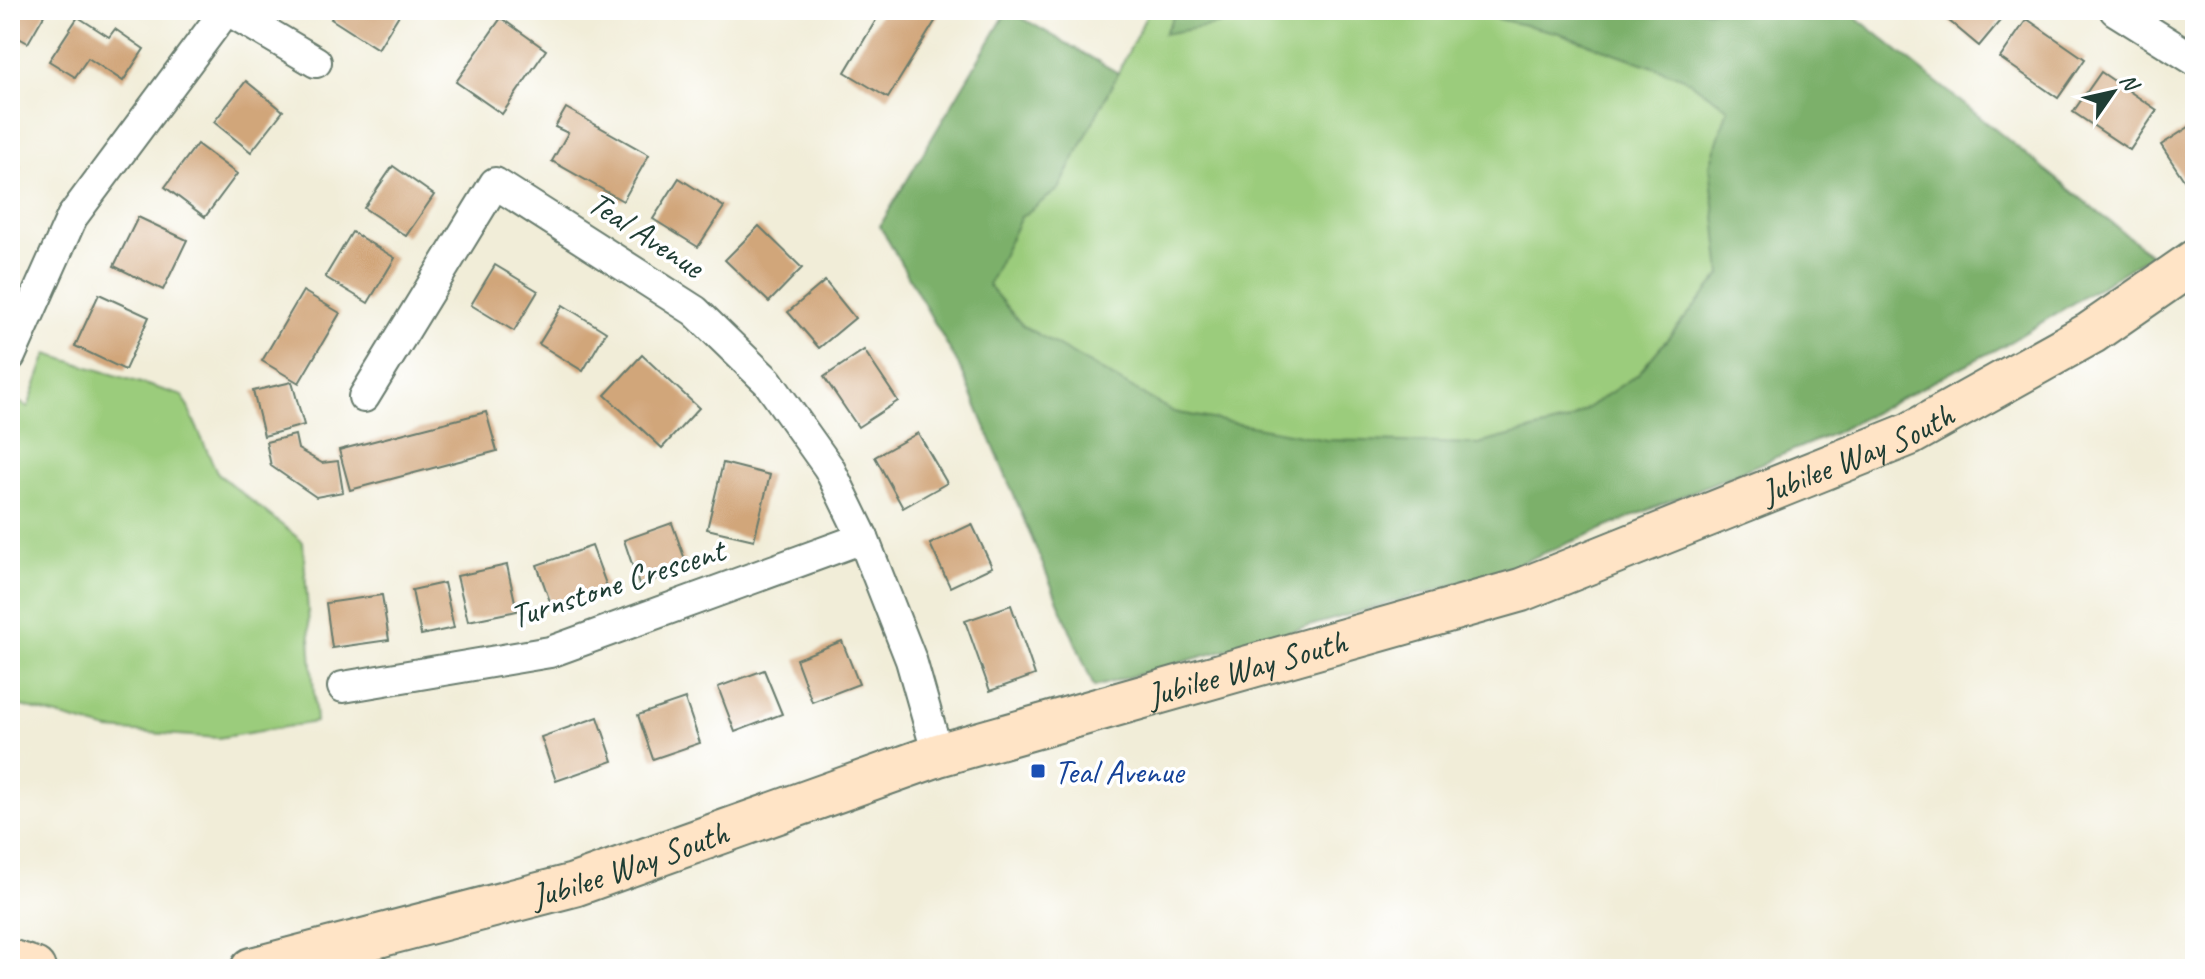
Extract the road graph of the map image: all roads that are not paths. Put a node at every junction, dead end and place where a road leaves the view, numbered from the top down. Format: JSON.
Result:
{"nodes":[{"id":1,"x":227,"y":10,"type":"edge"},
{"id":2,"x":2115,"y":10,"type":"edge"},
{"id":3,"x":2195,"y":60,"type":"edge"},
{"id":4,"x":316,"y":62,"type":"dead end"},
{"id":5,"x":2195,"y":261,"type":"edge"},
{"id":6,"x":10,"y":356,"type":"edge"},
{"id":7,"x":364,"y":397,"type":"dead end"},
{"id":8,"x":863,"y":538,"type":"junction"},
{"id":9,"x":343,"y":687,"type":"dead end"},
{"id":10,"x":938,"y":755,"type":"junction"},
{"id":11,"x":10,"y":961,"type":"edge"},
{"id":12,"x":34,"y":969,"type":"edge"},
{"id":13,"x":252,"y":969,"type":"edge"}],
"edges":[{"from":1,"to":4,"type":"street"},
{"from":1,"to":6,"type":"street"},
{"from":2,"to":3,"type":"street"},
{"from":5,"to":10,"type":"street","name":"Jubilee Way South"},
{"from":7,"to":8,"type":"street","name":"Teal Avenue"},
{"from":8,"to":9,"type":"street","name":"Turnstone Crescent"},
{"from":8,"to":10,"type":"street","name":"Teal Avenue"},
{"from":10,"to":13,"type":"street","name":"Jubilee Way South"},
{"from":11,"to":12,"type":"street"}]}
